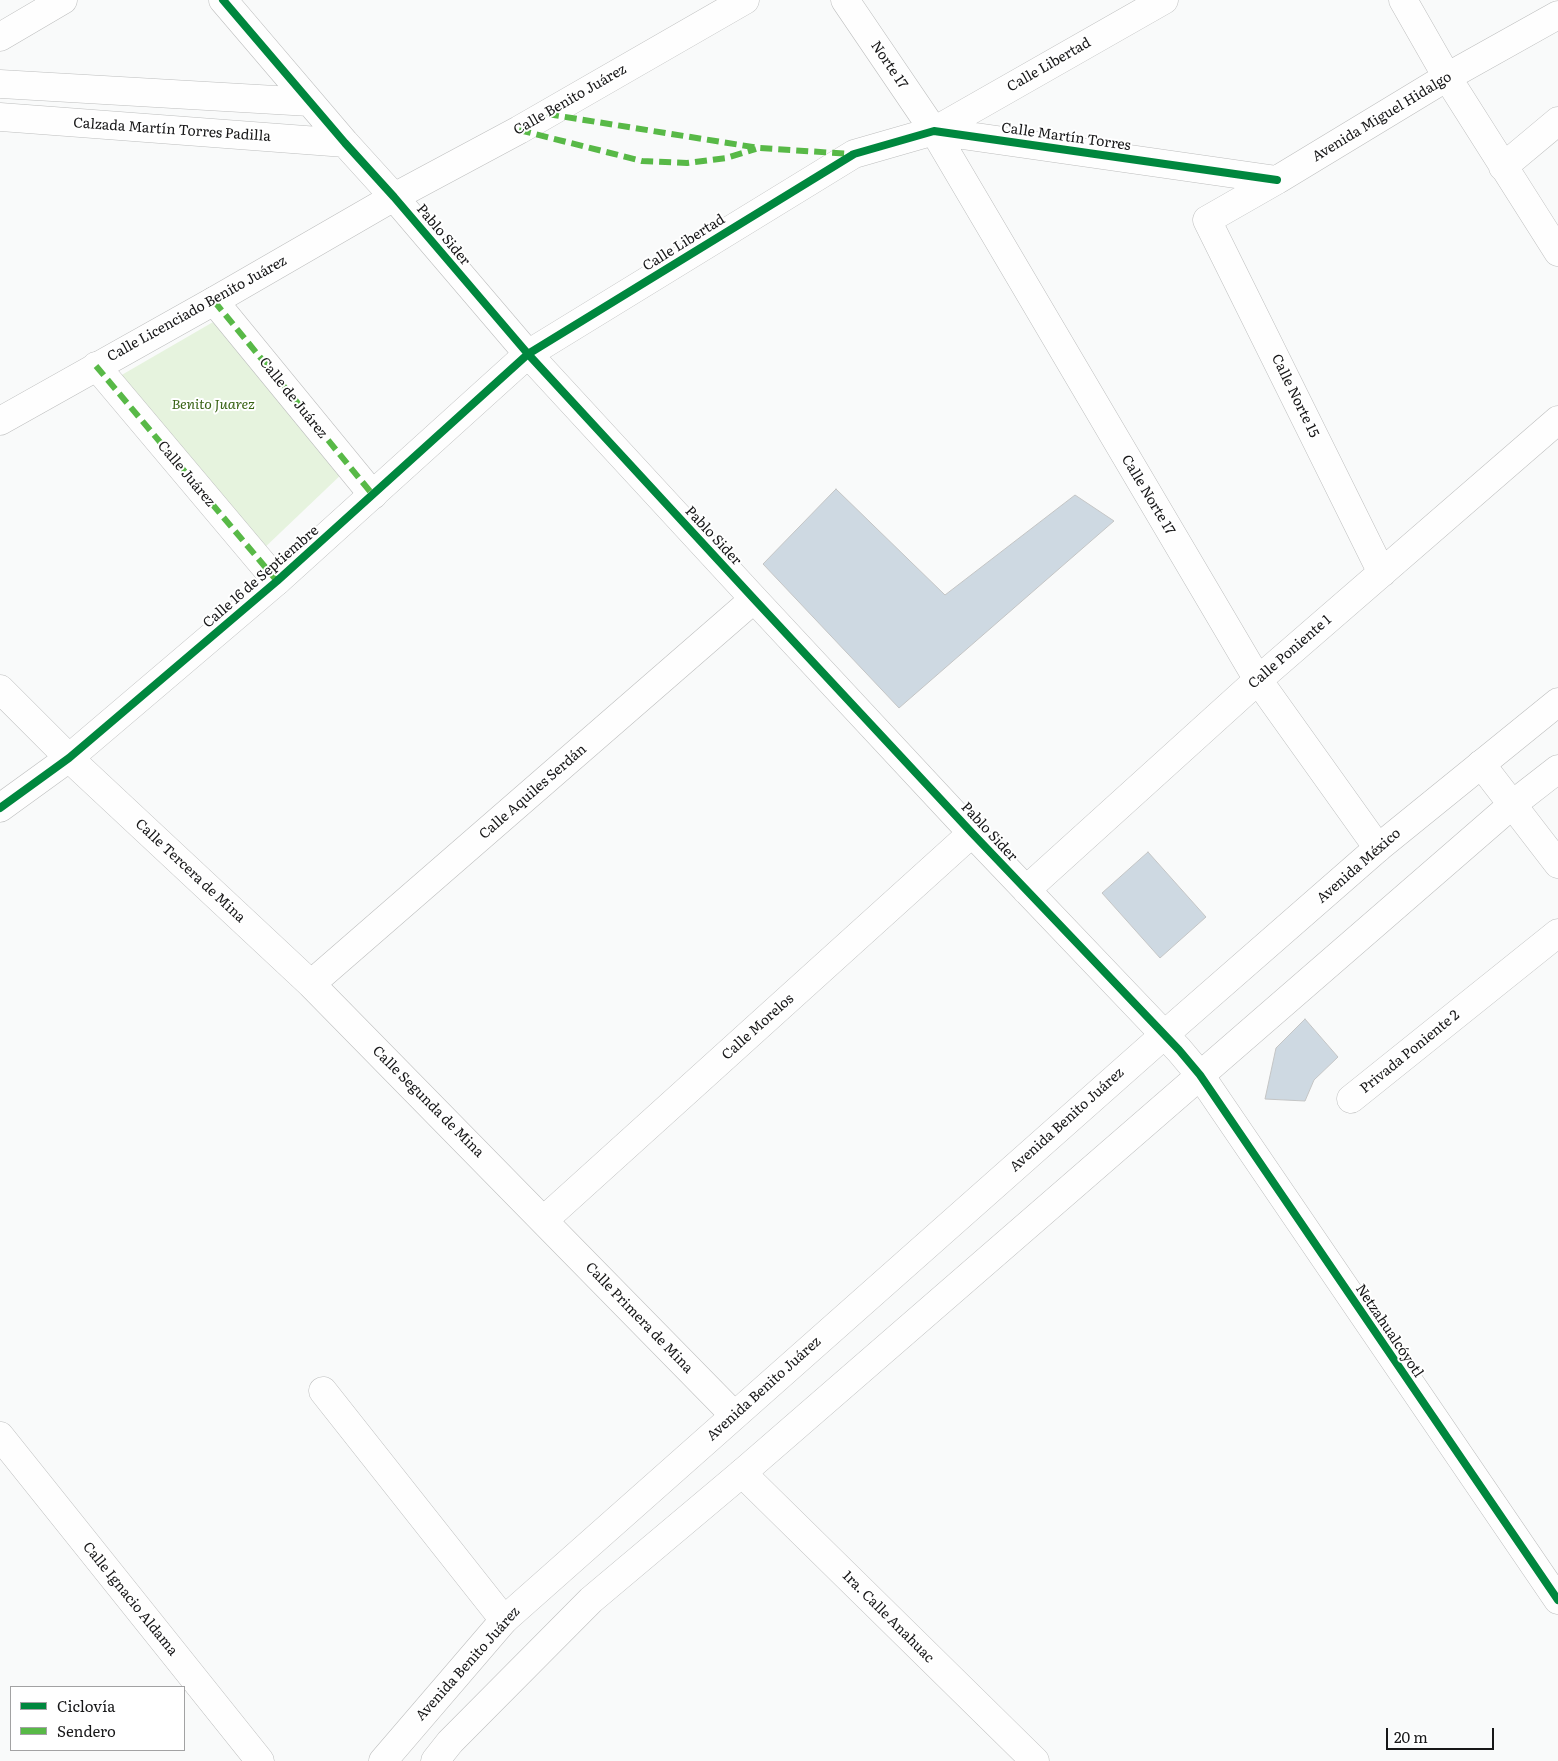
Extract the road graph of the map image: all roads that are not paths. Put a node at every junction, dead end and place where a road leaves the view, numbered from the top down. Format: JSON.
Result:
{"nodes":[{"id":1,"x":63,"y":0,"type":"edge"},
{"id":2,"x":223,"y":0,"type":"edge"},
{"id":3,"x":745,"y":0,"type":"edge"},
{"id":4,"x":845,"y":0,"type":"edge"},
{"id":5,"x":1164,"y":0,"type":"edge"},
{"id":6,"x":1403,"y":0,"type":"edge"},
{"id":7,"x":1558,"y":15,"type":"edge"},
{"id":8,"x":0,"y":37,"type":"edge"},
{"id":9,"x":1447,"y":77,"type":"junction"},
{"id":10,"x":0,"y":84,"type":"edge"},
{"id":11,"x":310,"y":102,"type":"junction"},
{"id":12,"x":0,"y":116,"type":"edge"},
{"id":13,"x":1558,"y":121,"type":"edge"},
{"id":14,"x":934,"y":131,"type":"junction"},
{"id":15,"x":345,"y":143,"type":"junction"},
{"id":16,"x":854,"y":154,"type":"joint"},
{"id":17,"x":1503,"y":166,"type":"junction"},
{"id":18,"x":1278,"y":180,"type":"junction"},
{"id":19,"x":394,"y":197,"type":"junction"},
{"id":20,"x":1208,"y":220,"type":"joint"},
{"id":21,"x":1558,"y":252,"type":"edge"},
{"id":22,"x":214,"y":301,"type":"junction"},
{"id":23,"x":528,"y":354,"type":"junction"},
{"id":24,"x":96,"y":366,"type":"junction"},
{"id":25,"x":1558,"y":420,"type":"edge"},
{"id":26,"x":0,"y":421,"type":"edge"},
{"id":27,"x":373,"y":495,"type":"junction"},
{"id":28,"x":1382,"y":572,"type":"junction"},
{"id":29,"x":277,"y":581,"type":"junction"},
{"id":30,"x":754,"y":599,"type":"junction"},
{"id":31,"x":1258,"y":680,"type":"junction"},
{"id":32,"x":0,"y":689,"type":"edge"},
{"id":33,"x":1558,"y":702,"type":"edge"},
{"id":34,"x":69,"y":758,"type":"junction"},
{"id":35,"x":1481,"y":764,"type":"junction"},
{"id":36,"x":1558,"y":769,"type":"edge"},
{"id":37,"x":1513,"y":804,"type":"junction"},
{"id":38,"x":0,"y":808,"type":"edge"},
{"id":39,"x":972,"y":833,"type":"junction"},
{"id":40,"x":1378,"y":848,"type":"junction"},
{"id":41,"x":1558,"y":864,"type":"edge"},
{"id":42,"x":1026,"y":890,"type":"junction"},
{"id":43,"x":1558,"y":933,"type":"edge"},
{"id":44,"x":311,"y":984,"type":"junction"},
{"id":45,"x":1164,"y":1035,"type":"junction"},
{"id":46,"x":1200,"y":1075,"type":"junction"},
{"id":47,"x":1351,"y":1099,"type":"dead end"},
{"id":48,"x":544,"y":1220,"type":"junction"},
{"id":49,"x":323,"y":1391,"type":"dead end"},
{"id":50,"x":734,"y":1415,"type":"junction"},
{"id":51,"x":0,"y":1436,"type":"edge"},
{"id":52,"x":742,"y":1473,"type":"junction"},
{"id":53,"x":1558,"y":1600,"type":"edge"},
{"id":54,"x":504,"y":1620,"type":"junction"},
{"id":55,"x":260,"y":1761,"type":"edge"},
{"id":56,"x":383,"y":1761,"type":"edge"},
{"id":57,"x":435,"y":1761,"type":"edge"},
{"id":58,"x":1035,"y":1761,"type":"edge"}],
"edges":[{"from":1,"to":8,"type":"street"},
{"from":2,"to":11,"type":"street","name":"Pablo Sider"},
{"from":3,"to":19,"type":"street","name":"Calle Benito Juárez"},
{"from":4,"to":14,"type":"street","name":"Norte 17"},
{"from":5,"to":14,"type":"street","name":"Calle Libertad"},
{"from":6,"to":9,"type":"street"},
{"from":7,"to":9,"type":"street","name":"Avenida Miguel Hidalgo"},
{"from":9,"to":17,"type":"street"},
{"from":9,"to":18,"type":"street","name":"Avenida Miguel Hidalgo"},
{"from":10,"to":11,"type":"street"},
{"from":11,"to":15,"type":"street","name":"Pablo Sider"},
{"from":12,"to":15,"type":"street","name":"Calzada Martín Torres Padilla"},
{"from":13,"to":17,"type":"street"},
{"from":14,"to":16,"type":"street","name":"Calle Martín Torres"},
{"from":14,"to":18,"type":"street","name":"Calle Martín Torres"},
{"from":14,"to":31,"type":"street","name":"Calle Norte 17"},
{"from":15,"to":19,"type":"street","name":"Pablo Sider"},
{"from":16,"to":23,"type":"street","name":"Calle Libertad"},
{"from":17,"to":21,"type":"street"},
{"from":18,"to":20,"type":"street","name":"Avenida Miguel Hidalgo"},
{"from":19,"to":22,"type":"street","name":"Calle Licenciado Benito Juárez"},
{"from":19,"to":23,"type":"street","name":"Pablo Sider"},
{"from":20,"to":28,"type":"street","name":"Calle Norte 15"},
{"from":22,"to":24,"type":"street","name":"Calle Licenciado Benito Juárez"},
{"from":22,"to":27,"type":"street","name":"Calle de Juárez"},
{"from":23,"to":27,"type":"street","name":"Calle 16 de Septiembre"},
{"from":23,"to":30,"type":"street","name":"Pablo Sider"},
{"from":24,"to":26,"type":"street","name":"Calle Licenciado Benito Juárez"},
{"from":24,"to":29,"type":"street","name":"Calle Juárez"},
{"from":25,"to":28,"type":"street","name":"Calle Poniente 1"},
{"from":27,"to":29,"type":"street","name":"Calle 16 de Septiembre"},
{"from":28,"to":31,"type":"street","name":"Calle Poniente 1"},
{"from":29,"to":34,"type":"street","name":"Calle 16 de Septiembre"},
{"from":30,"to":39,"type":"street","name":"Pablo Sider"},
{"from":30,"to":44,"type":"street","name":"Calle Aquiles Serdán"},
{"from":31,"to":40,"type":"street","name":"Calle Norte 17"},
{"from":31,"to":42,"type":"street","name":"Calle Poniente 1"},
{"from":32,"to":34,"type":"street","name":"Calle Tercera de Mina"},
{"from":33,"to":35,"type":"street","name":"Avenida México"},
{"from":34,"to":38,"type":"street","name":"Calle 16 de Septiembre"},
{"from":34,"to":44,"type":"street","name":"Calle Tercera de Mina"},
{"from":35,"to":37,"type":"street"},
{"from":35,"to":40,"type":"street","name":"Avenida México"},
{"from":36,"to":37,"type":"street"},
{"from":37,"to":41,"type":"street"},
{"from":37,"to":46,"type":"street"},
{"from":39,"to":42,"type":"street","name":"Pablo Sider"},
{"from":39,"to":48,"type":"street","name":"Calle Morelos"},
{"from":40,"to":45,"type":"street","name":"Avenida México"},
{"from":42,"to":45,"type":"street","name":"Pablo Sider"},
{"from":43,"to":47,"type":"street","name":"Privada Poniente 2"},
{"from":44,"to":48,"type":"street","name":"Calle Segunda de Mina"},
{"from":45,"to":46,"type":"street","name":"Pablo Sider"},
{"from":45,"to":50,"type":"street","name":"Avenida Benito Juárez"},
{"from":46,"to":52,"type":"street"},
{"from":46,"to":53,"type":"street","name":"Netzahualcóyotl"},
{"from":48,"to":50,"type":"street","name":"Calle Primera de Mina"},
{"from":49,"to":54,"type":"street"},
{"from":50,"to":54,"type":"street","name":"Avenida Benito Juárez"},
{"from":51,"to":55,"type":"street","name":"Calle Ignacio Aldama"},
{"from":52,"to":57,"type":"street"},
{"from":52,"to":58,"type":"street","name":"1ra. Calle Anahuac"},
{"from":54,"to":56,"type":"street","name":"Avenida Benito Juárez"}]}
